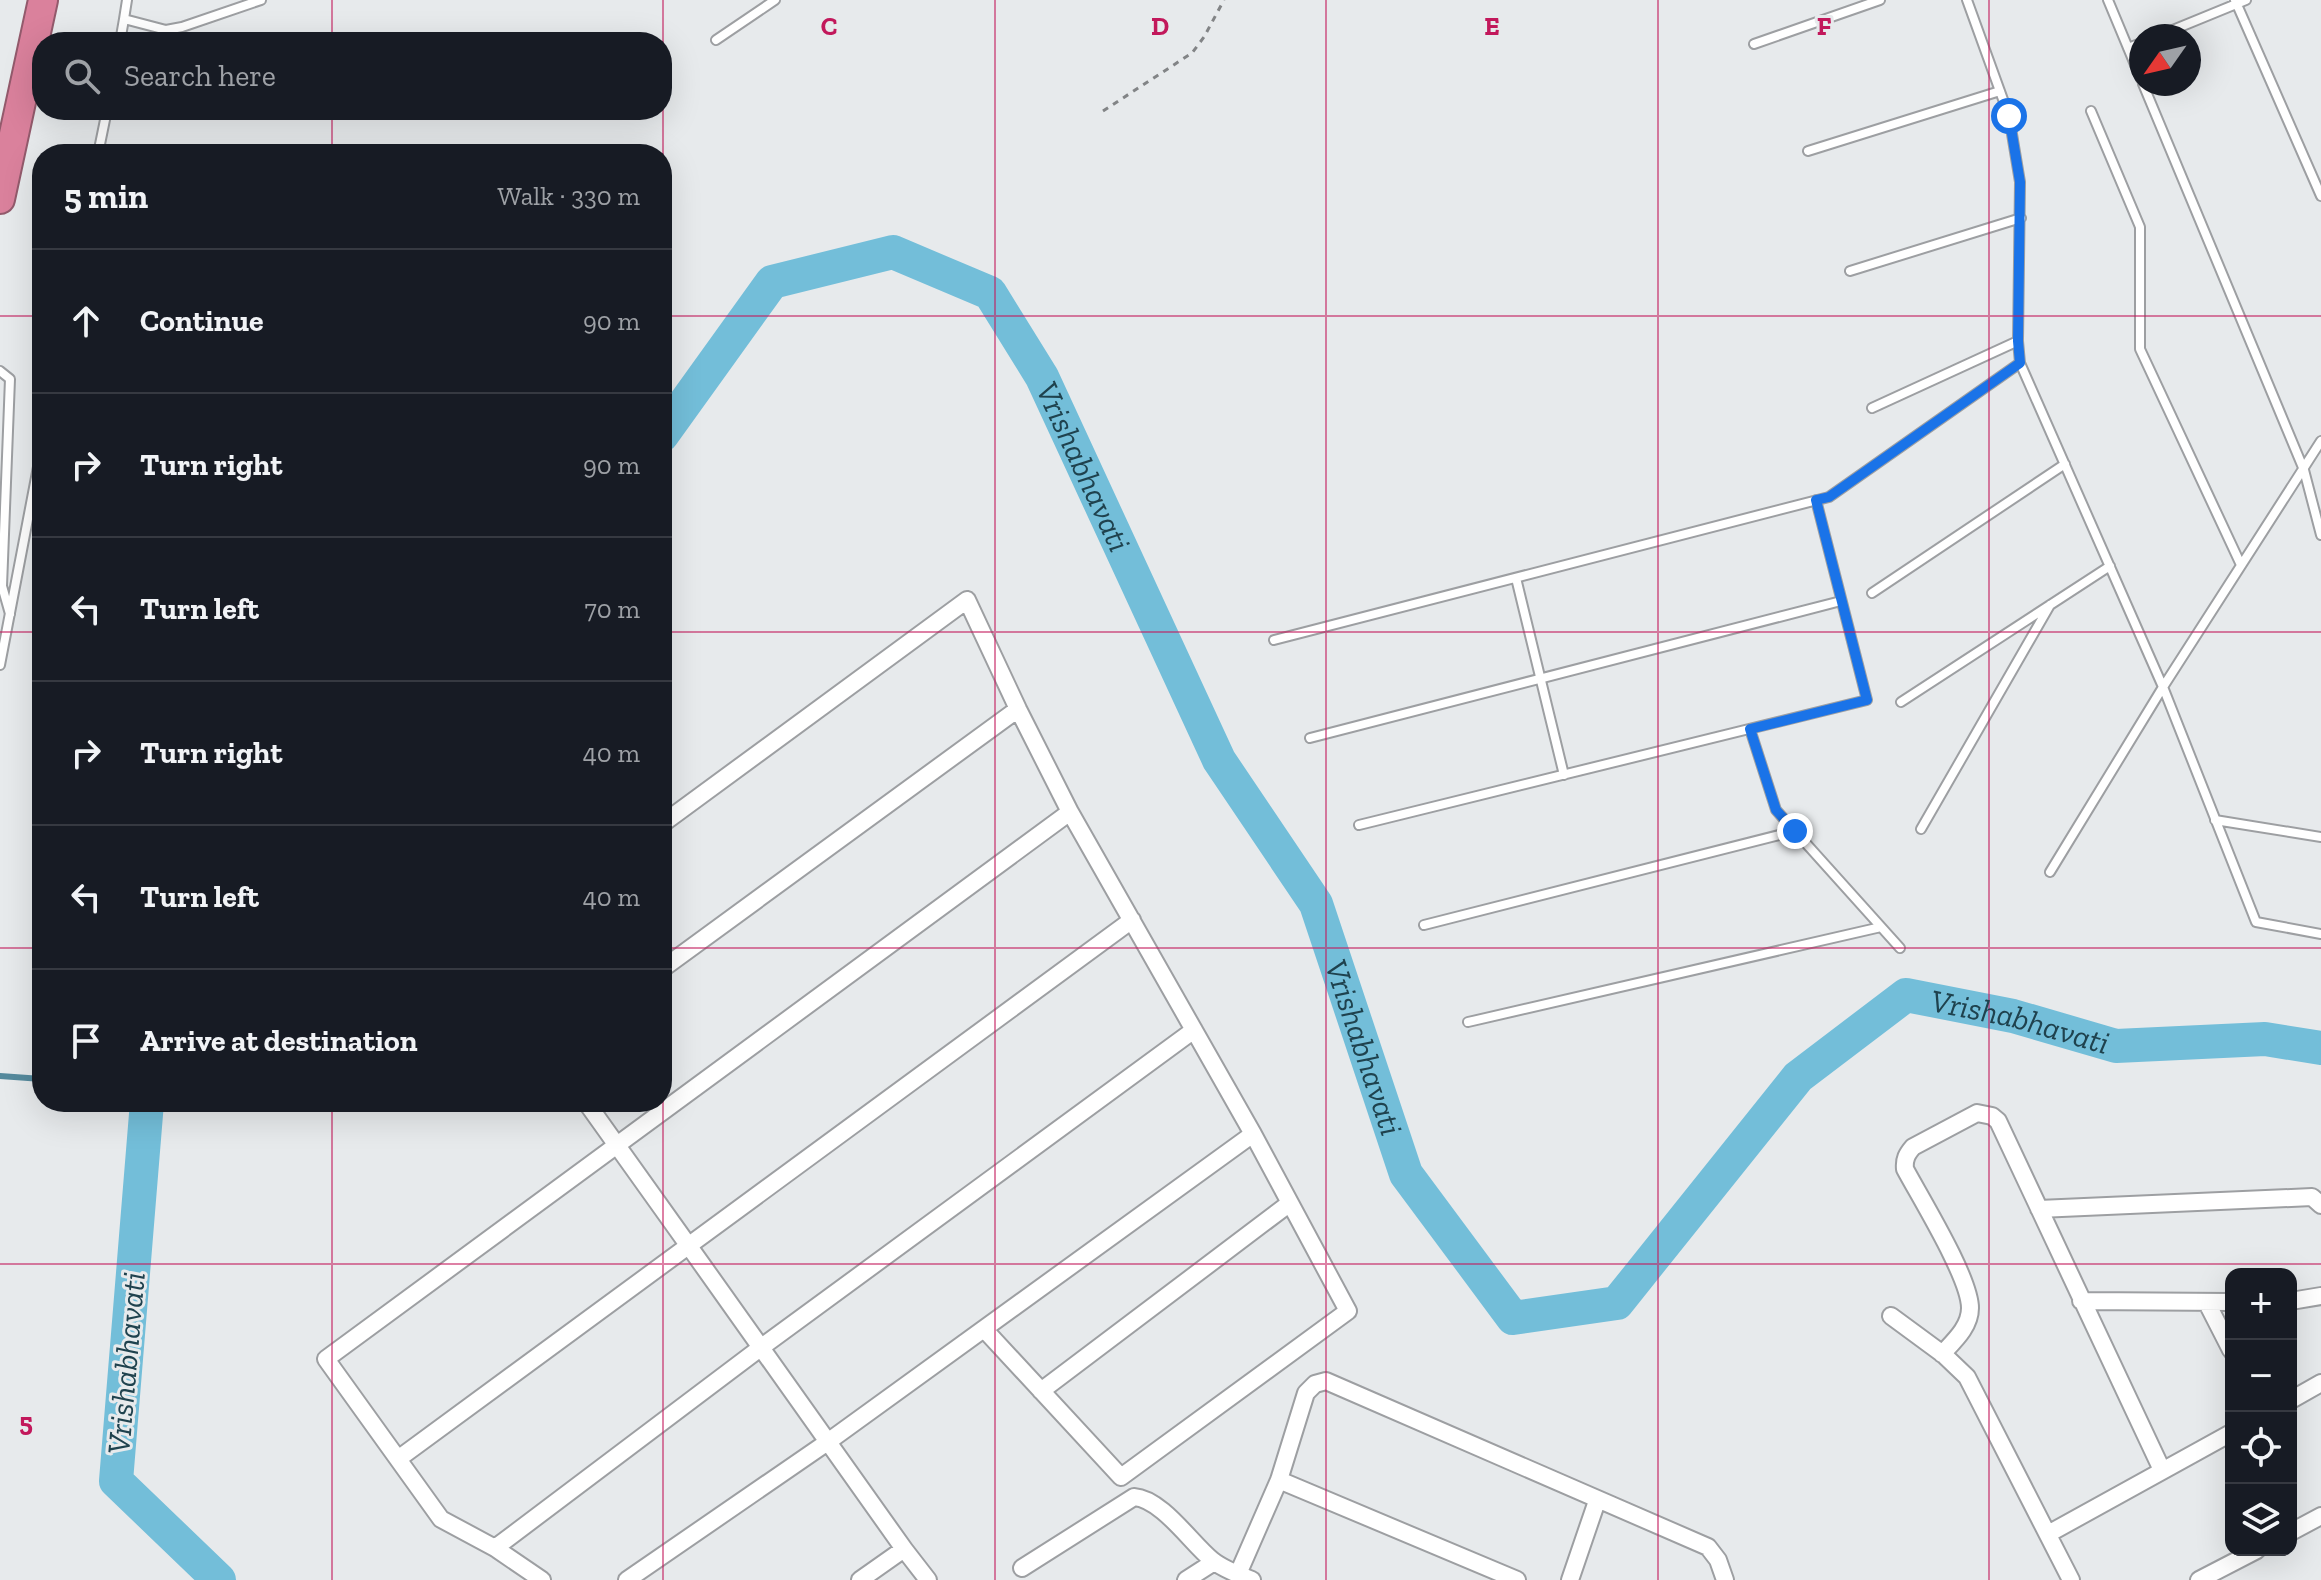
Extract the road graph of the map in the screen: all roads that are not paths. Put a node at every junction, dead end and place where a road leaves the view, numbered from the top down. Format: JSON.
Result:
{"nodes":[{"id":1,"x":43,"y":0,"type":"edge"},
{"id":2,"x":127,"y":0,"type":"edge"},
{"id":3,"x":261,"y":0,"type":"edge"},
{"id":4,"x":775,"y":0,"type":"edge"},
{"id":5,"x":1880,"y":0,"type":"edge"},
{"id":6,"x":1967,"y":0,"type":"edge"},
{"id":7,"x":2108,"y":0,"type":"edge"},
{"id":8,"x":2239,"y":1,"type":"edge"},
{"id":9,"x":124,"y":19,"type":"junction"},
{"id":10,"x":2186,"y":24,"type":"edge"},
{"id":11,"x":36,"y":32,"type":"edge"},
{"id":12,"x":122,"y":32,"type":"edge"},
{"id":13,"x":716,"y":40,"type":"dead end"},
{"id":14,"x":1754,"y":44,"type":"dead end"},
{"id":15,"x":2128,"y":48,"type":"edge"},
{"id":16,"x":32,"y":51,"type":"edge"},
{"id":17,"x":2000,"y":91,"type":"junction"},
{"id":18,"x":2148,"y":96,"type":"edge"},
{"id":19,"x":2091,"y":111,"type":"dead end"},
{"id":20,"x":105,"y":120,"type":"edge"},
{"id":21,"x":100,"y":144,"type":"edge"},
{"id":22,"x":1808,"y":151,"type":"dead end"},
{"id":23,"x":2321,"y":196,"type":"edge"},
{"id":24,"x":0,"y":199,"type":"edge"},
{"id":25,"x":2021,"y":218,"type":"junction"},
{"id":26,"x":1850,"y":271,"type":"dead end"},
{"id":27,"x":2018,"y":341,"type":"junction"},
{"id":28,"x":2020,"y":363,"type":"junction"},
{"id":29,"x":0,"y":371,"type":"edge"},
{"id":30,"x":1872,"y":408,"type":"dead end"},
{"id":31,"x":2321,"y":441,"type":"edge"},
{"id":32,"x":2065,"y":464,"type":"junction"},
{"id":33,"x":2304,"y":470,"type":"junction"},
{"id":34,"x":32,"y":498,"type":"edge"},
{"id":35,"x":1816,"y":500,"type":"junction"},
{"id":36,"x":2321,"y":535,"type":"edge"},
{"id":37,"x":2241,"y":565,"type":"junction"},
{"id":38,"x":2110,"y":566,"type":"junction"},
{"id":39,"x":1516,"y":578,"type":"junction"},
{"id":40,"x":1872,"y":593,"type":"dead end"},
{"id":41,"x":1841,"y":601,"type":"junction"},
{"id":42,"x":2050,"y":605,"type":"junction"},
{"id":43,"x":10,"y":614,"type":"junction"},
{"id":44,"x":1274,"y":640,"type":"dead end"},
{"id":45,"x":0,"y":665,"type":"edge"},
{"id":46,"x":1540,"y":679,"type":"junction"},
{"id":47,"x":2163,"y":687,"type":"junction"},
{"id":48,"x":1901,"y":702,"type":"dead end"},
{"id":49,"x":1018,"y":709,"type":"junction"},
{"id":50,"x":1750,"y":729,"type":"junction"},
{"id":51,"x":1310,"y":738,"type":"dead end"},
{"id":52,"x":1564,"y":775,"type":"junction"},
{"id":53,"x":1070,"y":812,"type":"junction"},
{"id":54,"x":672,"y":817,"type":"edge"},
{"id":55,"x":2215,"y":820,"type":"junction"},
{"id":56,"x":1359,"y":825,"type":"dead end"},
{"id":57,"x":1921,"y":829,"type":"dead end"},
{"id":58,"x":1795,"y":831,"type":"junction"},
{"id":59,"x":2321,"y":837,"type":"edge"},
{"id":60,"x":2050,"y":872,"type":"dead end"},
{"id":61,"x":1132,"y":920,"type":"junction"},
{"id":62,"x":1424,"y":925,"type":"dead end"},
{"id":63,"x":1881,"y":927,"type":"junction"},
{"id":64,"x":2321,"y":934,"type":"edge"},
{"id":65,"x":1900,"y":948,"type":"dead end"},
{"id":66,"x":672,"y":962,"type":"edge"},
{"id":67,"x":1468,"y":1022,"type":"dead end"},
{"id":68,"x":1194,"y":1030,"type":"junction"},
{"id":69,"x":672,"y":1105,"type":"edge"},
{"id":70,"x":593,"y":1112,"type":"edge"},
{"id":71,"x":662,"y":1112,"type":"edge"},
{"id":72,"x":1253,"y":1134,"type":"junction"},
{"id":73,"x":617,"y":1145,"type":"junction"},
{"id":74,"x":1290,"y":1203,"type":"junction"},
{"id":75,"x":2321,"y":1205,"type":"edge"},
{"id":76,"x":2039,"y":1209,"type":"junction"},
{"id":77,"x":686,"y":1245,"type":"junction"},
{"id":78,"x":2321,"y":1296,"type":"edge"},
{"id":79,"x":2297,"y":1300,"type":"edge"},
{"id":80,"x":2081,"y":1301,"type":"junction"},
{"id":81,"x":2225,"y":1302,"type":"edge"},
{"id":82,"x":2207,"y":1303,"type":"junction"},
{"id":83,"x":1891,"y":1316,"type":"dead end"},
{"id":84,"x":984,"y":1329,"type":"junction"},
{"id":85,"x":2226,"y":1340,"type":"edge"},
{"id":86,"x":763,"y":1346,"type":"junction"},
{"id":87,"x":1942,"y":1354,"type":"junction"},
{"id":88,"x":2321,"y":1383,"type":"edge"},
{"id":89,"x":1041,"y":1391,"type":"junction"},
{"id":90,"x":2297,"y":1397,"type":"edge"},
{"id":91,"x":2225,"y":1436,"type":"edge"},
{"id":92,"x":829,"y":1441,"type":"junction"},
{"id":93,"x":398,"y":1459,"type":"junction"},
{"id":94,"x":2162,"y":1470,"type":"junction"},
{"id":95,"x":1279,"y":1480,"type":"junction"},
{"id":96,"x":1597,"y":1501,"type":"junction"},
{"id":97,"x":2321,"y":1516,"type":"edge"},
{"id":98,"x":2297,"y":1529,"type":"edge"},
{"id":99,"x":2048,"y":1534,"type":"junction"},
{"id":100,"x":495,"y":1548,"type":"junction"},
{"id":101,"x":904,"y":1549,"type":"junction"},
{"id":102,"x":2245,"y":1556,"type":"edge"},
{"id":103,"x":1214,"y":1562,"type":"junction"},
{"id":104,"x":1022,"y":1568,"type":"dead end"},
{"id":105,"x":1245,"y":1577,"type":"edge"},
{"id":106,"x":542,"y":1580,"type":"edge"},
{"id":107,"x":627,"y":1580,"type":"edge"},
{"id":108,"x":860,"y":1580,"type":"edge"},
{"id":109,"x":928,"y":1580,"type":"edge"},
{"id":110,"x":1186,"y":1580,"type":"edge"},
{"id":111,"x":1517,"y":1580,"type":"edge"},
{"id":112,"x":1570,"y":1580,"type":"edge"},
{"id":113,"x":1725,"y":1580,"type":"edge"},
{"id":114,"x":2071,"y":1580,"type":"edge"},
{"id":115,"x":2199,"y":1580,"type":"edge"}],
"edges":[{"from":1,"to":11,"type":"highway"},
{"from":2,"to":9,"type":"lane"},
{"from":3,"to":9,"type":"lane"},
{"from":4,"to":13,"type":"lane"},
{"from":5,"to":14,"type":"lane"},
{"from":6,"to":17,"type":"lane"},
{"from":7,"to":15,"type":"lane"},
{"from":8,"to":10,"type":"lane"},
{"from":8,"to":23,"type":"lane"},
{"from":9,"to":12,"type":"lane"},
{"from":16,"to":24,"type":"highway"},
{"from":17,"to":22,"type":"lane"},
{"from":17,"to":25,"type":"lane"},
{"from":18,"to":33,"type":"lane"},
{"from":19,"to":37,"type":"lane"},
{"from":20,"to":21,"type":"lane"},
{"from":25,"to":26,"type":"lane"},
{"from":25,"to":27,"type":"lane"},
{"from":27,"to":28,"type":"lane"},
{"from":27,"to":30,"type":"lane"},
{"from":28,"to":32,"type":"lane"},
{"from":28,"to":35,"type":"lane"},
{"from":29,"to":43,"type":"lane"},
{"from":31,"to":33,"type":"lane"},
{"from":32,"to":38,"type":"lane"},
{"from":32,"to":40,"type":"lane"},
{"from":33,"to":36,"type":"lane"},
{"from":33,"to":37,"type":"lane"},
{"from":34,"to":43,"type":"lane"},
{"from":35,"to":39,"type":"lane"},
{"from":35,"to":41,"type":"lane"},
{"from":37,"to":47,"type":"lane"},
{"from":38,"to":42,"type":"lane"},
{"from":38,"to":47,"type":"lane"},
{"from":39,"to":44,"type":"lane"},
{"from":39,"to":46,"type":"lane"},
{"from":41,"to":46,"type":"lane"},
{"from":41,"to":50,"type":"lane"},
{"from":42,"to":48,"type":"lane"},
{"from":42,"to":57,"type":"lane"},
{"from":43,"to":45,"type":"lane"},
{"from":46,"to":51,"type":"lane"},
{"from":46,"to":52,"type":"lane"},
{"from":47,"to":55,"type":"lane"},
{"from":47,"to":60,"type":"lane"},
{"from":49,"to":53,"type":"street"},
{"from":49,"to":54,"type":"street"},
{"from":49,"to":66,"type":"street"},
{"from":50,"to":52,"type":"lane"},
{"from":50,"to":58,"type":"lane"},
{"from":52,"to":56,"type":"lane"},
{"from":53,"to":61,"type":"street"},
{"from":53,"to":69,"type":"street"},
{"from":55,"to":59,"type":"lane"},
{"from":55,"to":64,"type":"lane"},
{"from":58,"to":62,"type":"lane"},
{"from":58,"to":63,"type":"lane"},
{"from":61,"to":68,"type":"street"},
{"from":61,"to":77,"type":"street"},
{"from":63,"to":65,"type":"lane"},
{"from":63,"to":67,"type":"lane"},
{"from":68,"to":72,"type":"street"},
{"from":68,"to":86,"type":"street"},
{"from":70,"to":73,"type":"street"},
{"from":71,"to":73,"type":"street"},
{"from":72,"to":74,"type":"street"},
{"from":72,"to":84,"type":"street"},
{"from":73,"to":77,"type":"street"},
{"from":73,"to":93,"type":"street"},
{"from":74,"to":89,"type":"street"},
{"from":74,"to":89,"type":"street"},
{"from":75,"to":76,"type":"street"},
{"from":76,"to":80,"type":"street"},
{"from":76,"to":87,"type":"street"},
{"from":77,"to":86,"type":"street"},
{"from":77,"to":93,"type":"street"},
{"from":78,"to":79,"type":"street"},
{"from":80,"to":82,"type":"street"},
{"from":80,"to":94,"type":"street"},
{"from":81,"to":82,"type":"street"},
{"from":82,"to":85,"type":"street"},
{"from":83,"to":87,"type":"street"},
{"from":84,"to":89,"type":"street"},
{"from":84,"to":92,"type":"street"},
{"from":86,"to":92,"type":"street"},
{"from":86,"to":100,"type":"street"},
{"from":87,"to":99,"type":"street"},
{"from":88,"to":90,"type":"street"},
{"from":91,"to":94,"type":"street"},
{"from":92,"to":101,"type":"street"},
{"from":92,"to":107,"type":"street"},
{"from":93,"to":100,"type":"street"},
{"from":94,"to":99,"type":"street"},
{"from":95,"to":96,"type":"street"},
{"from":95,"to":105,"type":"street"},
{"from":95,"to":111,"type":"street"},
{"from":96,"to":112,"type":"street"},
{"from":96,"to":113,"type":"street"},
{"from":97,"to":98,"type":"street"},
{"from":99,"to":114,"type":"street"},
{"from":100,"to":106,"type":"street"},
{"from":101,"to":108,"type":"street"},
{"from":101,"to":109,"type":"street"},
{"from":102,"to":115,"type":"street"},
{"from":103,"to":104,"type":"street"},
{"from":103,"to":105,"type":"street"},
{"from":103,"to":110,"type":"street"}]}
